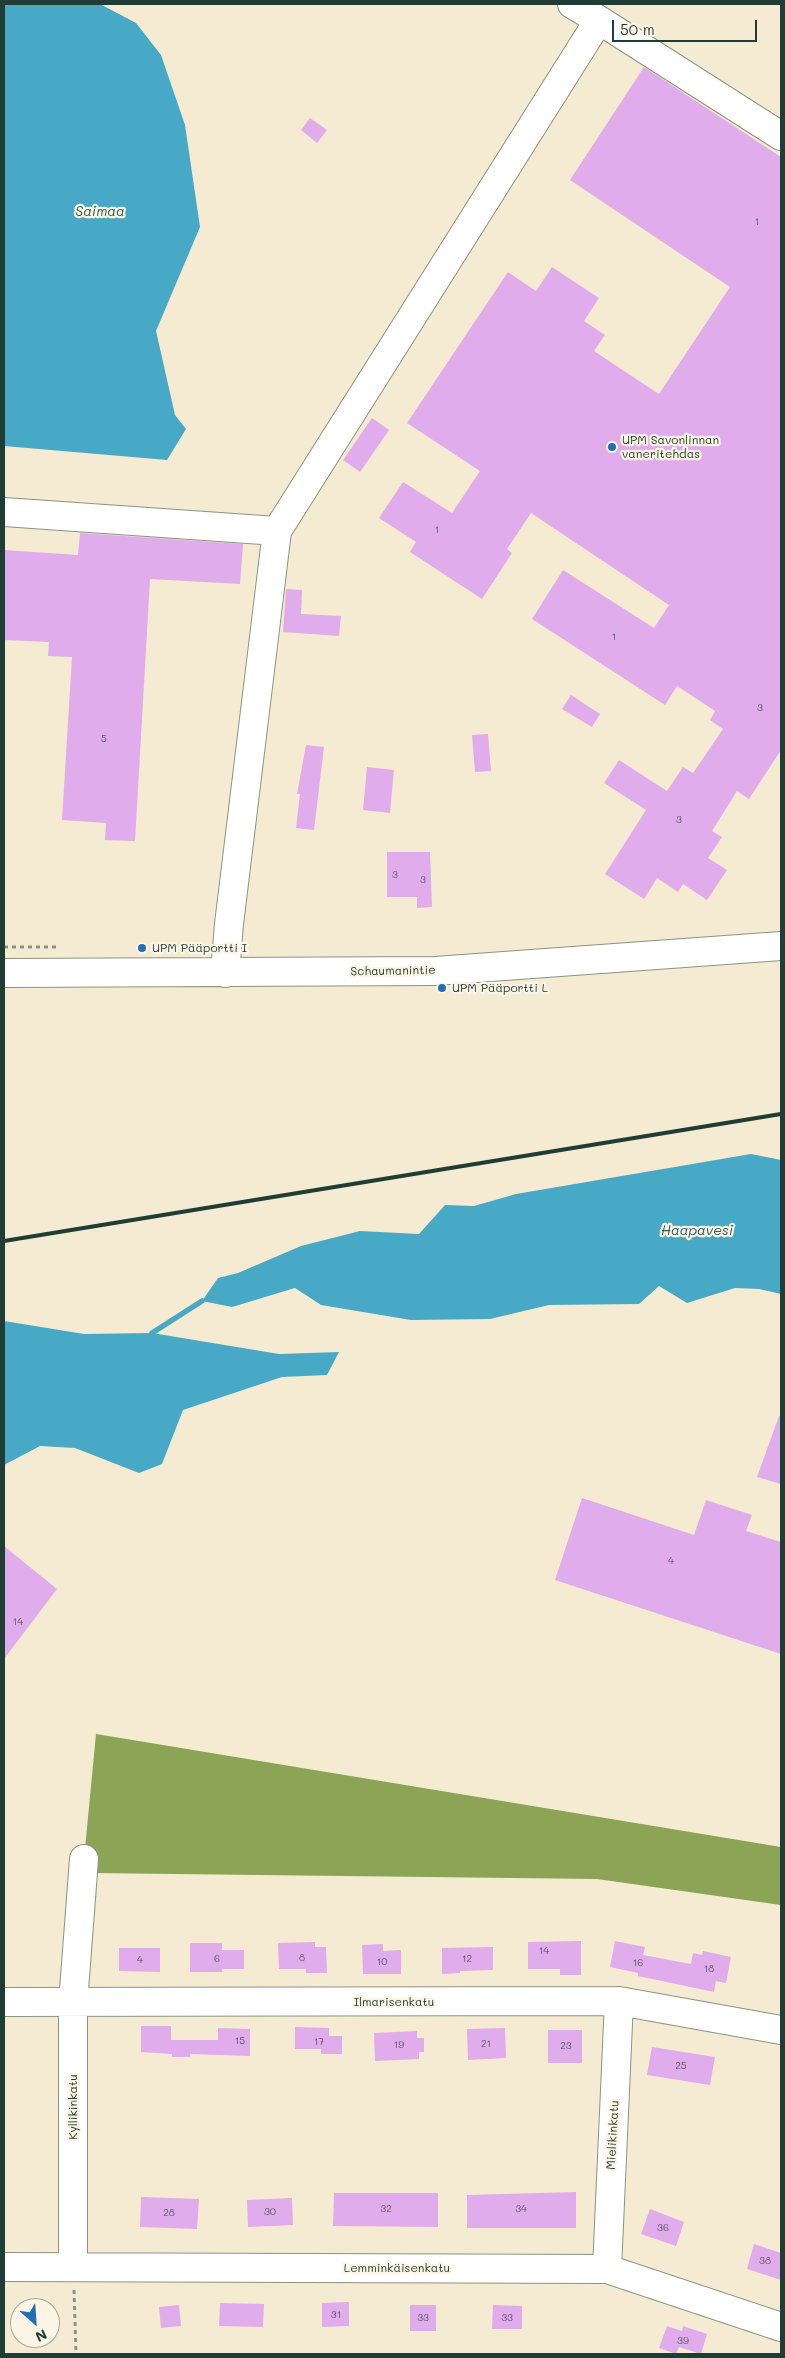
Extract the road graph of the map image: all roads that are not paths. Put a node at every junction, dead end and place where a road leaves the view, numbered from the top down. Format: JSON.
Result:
{"nodes":[{"id":1,"x":572,"y":4,"type":"edge"},
{"id":2,"x":599,"y":20,"type":"junction"},
{"id":3,"x":781,"y":136,"type":"edge"},
{"id":4,"x":4,"y":512,"type":"edge"},
{"id":5,"x":277,"y":531,"type":"junction"},
{"id":6,"x":781,"y":946,"type":"edge"},
{"id":7,"x":4,"y":973,"type":"edge"},
{"id":8,"x":225,"y":973,"type":"junction"},
{"id":9,"x":84,"y":1859,"type":"dead end"},
{"id":10,"x":620,"y":2001,"type":"junction"},
{"id":11,"x":4,"y":2002,"type":"edge"},
{"id":12,"x":73,"y":2003,"type":"junction"},
{"id":13,"x":781,"y":2030,"type":"edge"},
{"id":14,"x":73,"y":2266,"type":"junction"},
{"id":15,"x":4,"y":2267,"type":"edge"},
{"id":16,"x":606,"y":2269,"type":"junction"},
{"id":17,"x":781,"y":2327,"type":"edge"}],
"edges":[{"from":1,"to":2,"type":"street"},
{"from":2,"to":3,"type":"street"},
{"from":2,"to":5,"type":"street"},
{"from":4,"to":5,"type":"street"},
{"from":5,"to":8,"type":"street"},
{"from":6,"to":8,"type":"street","name":"Schaumanintie"},
{"from":7,"to":8,"type":"street","name":"Schaumanintie"},
{"from":9,"to":12,"type":"street","name":"Kyllikinkatu"},
{"from":10,"to":12,"type":"street","name":"Ilmarisenkatu"},
{"from":10,"to":13,"type":"street","name":"Ilmarisenkatu"},
{"from":10,"to":16,"type":"street","name":"Mielikinkatu"},
{"from":11,"to":12,"type":"street","name":"Ilmarisenkatu"},
{"from":12,"to":14,"type":"street","name":"Kyllikinkatu"},
{"from":14,"to":15,"type":"street","name":"Lemminkäisenkatu"},
{"from":14,"to":16,"type":"street","name":"Lemminkäisenkatu"},
{"from":16,"to":17,"type":"street","name":"Lemminkäisenkatu"}]}
